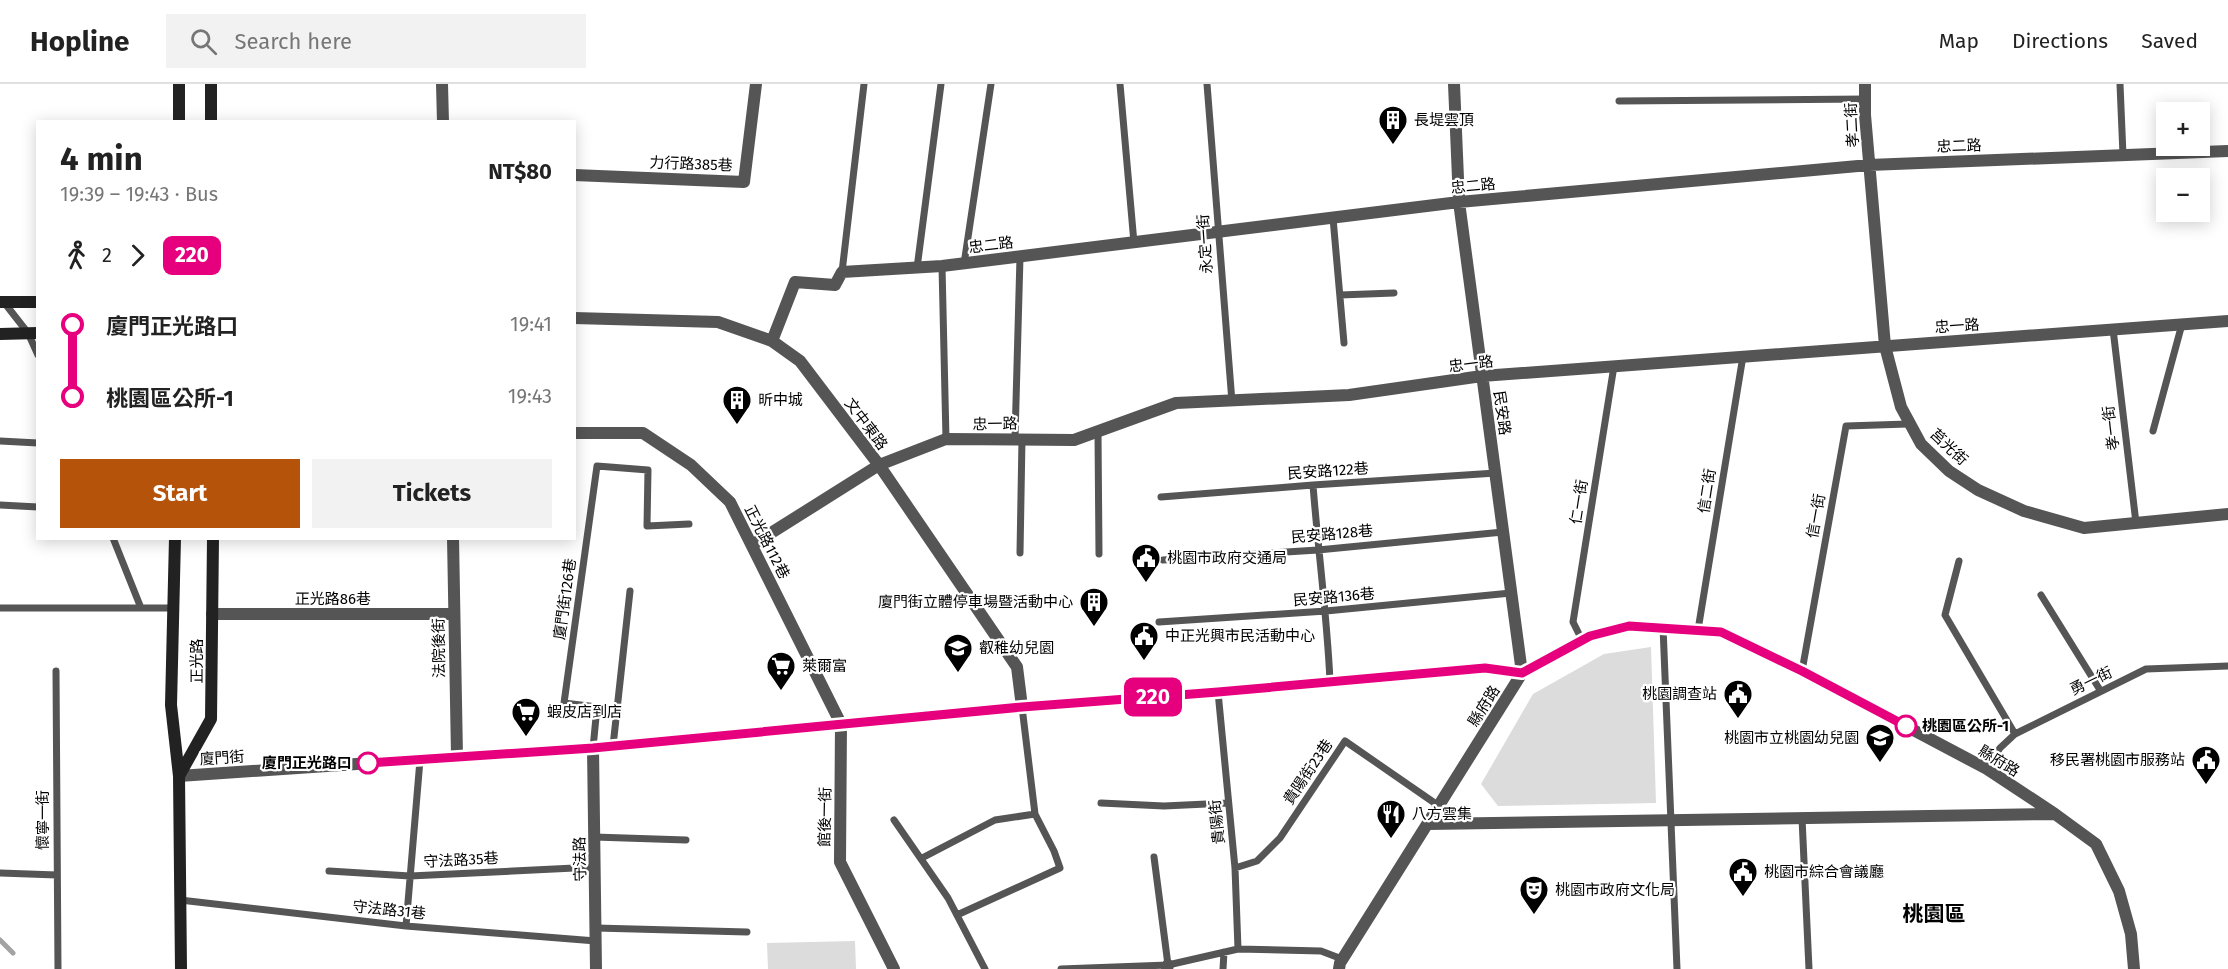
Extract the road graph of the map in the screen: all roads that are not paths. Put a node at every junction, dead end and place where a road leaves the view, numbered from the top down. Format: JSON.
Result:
{"nodes":[{"id":1,"x":179,"y":84,"type":"edge"},
{"id":2,"x":211,"y":84,"type":"edge"},
{"id":3,"x":442,"y":84,"type":"edge"},
{"id":4,"x":756,"y":84,"type":"edge"},
{"id":5,"x":864,"y":84,"type":"edge"},
{"id":6,"x":941,"y":84,"type":"edge"},
{"id":7,"x":991,"y":84,"type":"edge"},
{"id":8,"x":1120,"y":84,"type":"edge"},
{"id":9,"x":1207,"y":84,"type":"edge"},
{"id":10,"x":1454,"y":84,"type":"edge"},
{"id":11,"x":1865,"y":84,"type":"edge"},
{"id":12,"x":2120,"y":84,"type":"edge"},
{"id":13,"x":1865,"y":99,"type":"junction"},
{"id":14,"x":1619,"y":101,"type":"dead end"},
{"id":15,"x":179,"y":120,"type":"edge"},
{"id":16,"x":211,"y":120,"type":"edge"},
{"id":17,"x":443,"y":120,"type":"edge"},
{"id":18,"x":2228,"y":151,"type":"edge"},
{"id":19,"x":2123,"y":155,"type":"junction"},
{"id":20,"x":1869,"y":165,"type":"junction"},
{"id":21,"x":576,"y":175,"type":"edge"},
{"id":22,"x":1459,"y":202,"type":"junction"},
{"id":23,"x":1333,"y":218,"type":"junction"},
{"id":24,"x":1218,"y":232,"type":"junction"},
{"id":25,"x":1134,"y":243,"type":"junction"},
{"id":26,"x":1020,"y":257,"type":"junction"},
{"id":27,"x":964,"y":264,"type":"junction"},
{"id":28,"x":942,"y":266,"type":"junction"},
{"id":29,"x":916,"y":268,"type":"junction"},
{"id":30,"x":842,"y":272,"type":"junction"},
{"id":31,"x":1394,"y":293,"type":"dead end"},
{"id":32,"x":1340,"y":295,"type":"junction"},
{"id":33,"x":1,"y":300,"type":"edge"},
{"id":34,"x":36,"y":302,"type":"edge"},
{"id":35,"x":576,"y":318,"type":"edge"},
{"id":36,"x":2228,"y":321,"type":"edge"},
{"id":37,"x":2182,"y":324,"type":"junction"},
{"id":38,"x":2113,"y":329,"type":"junction"},
{"id":39,"x":33,"y":333,"type":"edge"},
{"id":40,"x":0,"y":334,"type":"edge"},
{"id":41,"x":772,"y":341,"type":"junction"},
{"id":42,"x":1344,"y":343,"type":"dead end"},
{"id":43,"x":1885,"y":346,"type":"junction"},
{"id":44,"x":1743,"y":356,"type":"junction"},
{"id":45,"x":1614,"y":366,"type":"junction"},
{"id":46,"x":1482,"y":376,"type":"junction"},
{"id":47,"x":1232,"y":402,"type":"junction"},
{"id":48,"x":1908,"y":424,"type":"junction"},
{"id":49,"x":2153,"y":430,"type":"dead end"},
{"id":50,"x":576,"y":433,"type":"edge"},
{"id":51,"x":1098,"y":433,"type":"junction"},
{"id":52,"x":1018,"y":438,"type":"junction"},
{"id":53,"x":946,"y":439,"type":"junction"},
{"id":54,"x":0,"y":441,"type":"edge"},
{"id":55,"x":36,"y":443,"type":"edge"},
{"id":56,"x":879,"y":465,"type":"junction"},
{"id":57,"x":1496,"y":473,"type":"junction"},
{"id":58,"x":1313,"y":485,"type":"junction"},
{"id":59,"x":1161,"y":498,"type":"dead end"},
{"id":60,"x":0,"y":505,"type":"edge"},
{"id":61,"x":36,"y":507,"type":"edge"},
{"id":62,"x":2228,"y":514,"type":"edge"},
{"id":63,"x":2136,"y":523,"type":"junction"},
{"id":64,"x":689,"y":524,"type":"dead end"},
{"id":65,"x":1503,"y":532,"type":"junction"},
{"id":66,"x":114,"y":540,"type":"edge"},
{"id":67,"x":175,"y":540,"type":"edge"},
{"id":68,"x":213,"y":540,"type":"edge"},
{"id":69,"x":453,"y":540,"type":"edge"},
{"id":70,"x":752,"y":545,"type":"junction"},
{"id":71,"x":1318,"y":549,"type":"junction"},
{"id":72,"x":1020,"y":553,"type":"dead end"},
{"id":73,"x":1099,"y":554,"type":"dead end"},
{"id":74,"x":1163,"y":560,"type":"dead end"},
{"id":75,"x":1959,"y":561,"type":"dead end"},
{"id":76,"x":630,"y":591,"type":"dead end"},
{"id":77,"x":1511,"y":593,"type":"junction"},
{"id":78,"x":2041,"y":595,"type":"dead end"},
{"id":79,"x":0,"y":608,"type":"edge"},
{"id":80,"x":141,"y":608,"type":"junction"},
{"id":81,"x":174,"y":608,"type":"junction"},
{"id":82,"x":1326,"y":612,"type":"junction"},
{"id":83,"x":212,"y":614,"type":"junction"},
{"id":84,"x":453,"y":614,"type":"junction"},
{"id":85,"x":1159,"y":622,"type":"dead end"},
{"id":86,"x":1663,"y":627,"type":"junction"},
{"id":87,"x":1698,"y":630,"type":"junction"},
{"id":88,"x":1582,"y":640,"type":"junction"},
{"id":89,"x":2228,"y":666,"type":"edge"},
{"id":90,"x":56,"y":671,"type":"dead end"},
{"id":91,"x":1802,"y":671,"type":"junction"},
{"id":92,"x":1522,"y":673,"type":"junction"},
{"id":93,"x":1330,"y":681,"type":"junction"},
{"id":94,"x":2100,"y":690,"type":"junction"},
{"id":95,"x":1218,"y":692,"type":"junction"},
{"id":96,"x":1022,"y":707,"type":"junction"},
{"id":97,"x":841,"y":724,"type":"junction"},
{"id":98,"x":2015,"y":734,"type":"junction"},
{"id":99,"x":613,"y":746,"type":"junction"},
{"id":100,"x":593,"y":748,"type":"junction"},
{"id":101,"x":457,"y":756,"type":"junction"},
{"id":102,"x":420,"y":760,"type":"junction"},
{"id":103,"x":1987,"y":769,"type":"junction"},
{"id":104,"x":179,"y":776,"type":"junction"},
{"id":105,"x":1101,"y":803,"type":"dead end"},
{"id":106,"x":1228,"y":803,"type":"junction"},
{"id":107,"x":1439,"y":806,"type":"junction"},
{"id":108,"x":1035,"y":814,"type":"junction"},
{"id":109,"x":2055,"y":814,"type":"junction"},
{"id":110,"x":1802,"y":818,"type":"junction"},
{"id":111,"x":894,"y":820,"type":"dead end"},
{"id":112,"x":1672,"y":820,"type":"junction"},
{"id":113,"x":1428,"y":824,"type":"junction"},
{"id":114,"x":594,"y":837,"type":"junction"},
{"id":115,"x":686,"y":840,"type":"dead end"},
{"id":116,"x":1154,"y":857,"type":"dead end"},
{"id":117,"x":922,"y":858,"type":"junction"},
{"id":118,"x":595,"y":867,"type":"junction"},
{"id":119,"x":1235,"y":868,"type":"junction"},
{"id":120,"x":329,"y":871,"type":"dead end"},
{"id":121,"x":0,"y":873,"type":"edge"},
{"id":122,"x":57,"y":875,"type":"junction"},
{"id":123,"x":410,"y":876,"type":"junction"},
{"id":124,"x":180,"y":900,"type":"junction"},
{"id":125,"x":957,"y":915,"type":"junction"},
{"id":126,"x":406,"y":926,"type":"junction"},
{"id":127,"x":747,"y":932,"type":"dead end"},
{"id":128,"x":596,"y":935,"type":"junction"},
{"id":129,"x":1238,"y":949,"type":"junction"},
{"id":130,"x":1224,"y":952,"type":"junction"},
{"id":131,"x":1341,"y":964,"type":"edge"},
{"id":132,"x":1168,"y":967,"type":"edge"},
{"id":133,"x":58,"y":969,"type":"edge"},
{"id":134,"x":180,"y":969,"type":"edge"},
{"id":135,"x":596,"y":969,"type":"edge"},
{"id":136,"x":894,"y":969,"type":"edge"},
{"id":137,"x":985,"y":969,"type":"edge"},
{"id":138,"x":1061,"y":969,"type":"edge"},
{"id":139,"x":1223,"y":969,"type":"edge"},
{"id":140,"x":1677,"y":969,"type":"edge"},
{"id":141,"x":1809,"y":969,"type":"edge"},
{"id":142,"x":2134,"y":969,"type":"edge"}],
"edges":[{"from":1,"to":15,"type":"street"},
{"from":2,"to":16,"type":"street"},
{"from":3,"to":17,"type":"street"},
{"from":4,"to":21,"type":"street","name":"力行路385巷"},
{"from":5,"to":30,"type":"lane"},
{"from":6,"to":29,"type":"lane"},
{"from":7,"to":27,"type":"lane"},
{"from":8,"to":25,"type":"lane"},
{"from":9,"to":24,"type":"lane","name":"永定一街"},
{"from":10,"to":22,"type":"street","name":"民安路"},
{"from":11,"to":13,"type":"street","name":"孝二街"},
{"from":12,"to":19,"type":"lane"},
{"from":13,"to":14,"type":"lane"},
{"from":13,"to":20,"type":"street","name":"孝二街"},
{"from":18,"to":19,"type":"street","name":"忠二路"},
{"from":19,"to":20,"type":"street","name":"忠二路"},
{"from":20,"to":22,"type":"street","name":"忠二路"},
{"from":20,"to":43,"type":"street","name":"莒光街"},
{"from":22,"to":23,"type":"street","name":"忠二路"},
{"from":22,"to":46,"type":"street","name":"民安路"},
{"from":23,"to":24,"type":"street","name":"忠二路"},
{"from":23,"to":32,"type":"lane"},
{"from":24,"to":25,"type":"street","name":"忠二路"},
{"from":24,"to":47,"type":"lane","name":"永定一街"},
{"from":25,"to":26,"type":"street","name":"忠二路"},
{"from":26,"to":27,"type":"street","name":"忠二路"},
{"from":26,"to":52,"type":"lane"},
{"from":27,"to":28,"type":"street","name":"忠二路"},
{"from":28,"to":29,"type":"street","name":"忠二路"},
{"from":28,"to":53,"type":"lane"},
{"from":29,"to":30,"type":"street","name":"忠二路"},
{"from":30,"to":41,"type":"street","name":"忠二路"},
{"from":31,"to":32,"type":"lane"},
{"from":32,"to":42,"type":"lane"},
{"from":33,"to":34,"type":"street"},
{"from":33,"to":39,"type":"lane"},
{"from":35,"to":41,"type":"street","name":"文中東路"},
{"from":36,"to":37,"type":"street","name":"忠一路"},
{"from":37,"to":38,"type":"street","name":"忠一路"},
{"from":37,"to":49,"type":"lane"},
{"from":38,"to":43,"type":"street","name":"忠一路"},
{"from":38,"to":63,"type":"lane","name":"孝一街"},
{"from":39,"to":40,"type":"street"},
{"from":41,"to":56,"type":"street","name":"文中東路"},
{"from":43,"to":44,"type":"street","name":"忠一路"},
{"from":43,"to":48,"type":"street","name":"莒光街"},
{"from":44,"to":45,"type":"street","name":"忠一路"},
{"from":44,"to":87,"type":"lane","name":"信二街"},
{"from":45,"to":46,"type":"street","name":"忠一路"},
{"from":45,"to":88,"type":"lane","name":"仁一街"},
{"from":46,"to":47,"type":"street","name":"忠一路"},
{"from":46,"to":57,"type":"street","name":"民安路"},
{"from":47,"to":51,"type":"street","name":"忠一路"},
{"from":48,"to":63,"type":"street","name":"莒光街"},
{"from":48,"to":91,"type":"lane","name":"信一街"},
{"from":50,"to":70,"type":"street","name":"正光路112巷"},
{"from":51,"to":52,"type":"street","name":"忠一路"},
{"from":51,"to":73,"type":"lane"},
{"from":52,"to":53,"type":"street","name":"忠一路"},
{"from":52,"to":72,"type":"lane"},
{"from":53,"to":56,"type":"street","name":"忠一路"},
{"from":54,"to":55,"type":"lane"},
{"from":56,"to":70,"type":"street","name":"忠一路"},
{"from":56,"to":96,"type":"street","name":"文中東路"},
{"from":57,"to":58,"type":"lane","name":"民安路122巷"},
{"from":57,"to":65,"type":"street","name":"民安路"},
{"from":58,"to":59,"type":"lane","name":"民安路122巷"},
{"from":58,"to":71,"type":"lane"},
{"from":60,"to":61,"type":"lane"},
{"from":62,"to":63,"type":"street","name":"莒光街"},
{"from":64,"to":100,"type":"lane","name":"廈門街126巷"},
{"from":65,"to":71,"type":"lane","name":"民安路128巷"},
{"from":65,"to":77,"type":"street","name":"民安路"},
{"from":66,"to":80,"type":"lane"},
{"from":67,"to":81,"type":"street","name":"正光路"},
{"from":68,"to":83,"type":"street","name":"正光路"},
{"from":69,"to":84,"type":"street","name":"法院後街"},
{"from":70,"to":97,"type":"street","name":"正光路112巷"},
{"from":71,"to":74,"type":"lane","name":"民安路128巷"},
{"from":71,"to":82,"type":"lane"},
{"from":75,"to":98,"type":"lane"},
{"from":76,"to":99,"type":"lane"},
{"from":77,"to":82,"type":"lane","name":"民安路136巷"},
{"from":77,"to":92,"type":"street","name":"民安路"},
{"from":78,"to":94,"type":"lane"},
{"from":79,"to":80,"type":"lane"},
{"from":80,"to":81,"type":"lane"},
{"from":81,"to":104,"type":"street","name":"正光路"},
{"from":82,"to":85,"type":"lane","name":"民安路136巷"},
{"from":82,"to":93,"type":"lane"},
{"from":83,"to":84,"type":"street","name":"正光路86巷"},
{"from":83,"to":104,"type":"street","name":"正光路"},
{"from":84,"to":101,"type":"street","name":"法院後街"},
{"from":86,"to":87,"type":"street","name":"縣府路"},
{"from":86,"to":88,"type":"street","name":"縣府路"},
{"from":86,"to":112,"type":"lane"},
{"from":87,"to":91,"type":"street","name":"縣府路"},
{"from":88,"to":92,"type":"street","name":"縣府路"},
{"from":89,"to":94,"type":"lane","name":"勇一街"},
{"from":90,"to":122,"type":"lane","name":"懷寧一街"},
{"from":91,"to":103,"type":"street","name":"縣府路"},
{"from":92,"to":93,"type":"street","name":"廈門街"},
{"from":92,"to":107,"type":"street","name":"縣府路"},
{"from":93,"to":95,"type":"street","name":"廈門街"},
{"from":94,"to":98,"type":"lane","name":"勇一街"},
{"from":95,"to":96,"type":"street","name":"廈門街"},
{"from":95,"to":106,"type":"lane","name":"貴陽街"},
{"from":96,"to":97,"type":"street","name":"廈門街"},
{"from":96,"to":108,"type":"lane"},
{"from":97,"to":99,"type":"street","name":"廈門街"},
{"from":97,"to":136,"type":"street","name":"館後一街"},
{"from":98,"to":103,"type":"lane","name":"勇一街"},
{"from":99,"to":100,"type":"street","name":"廈門街"},
{"from":100,"to":101,"type":"street","name":"廈門街"},
{"from":100,"to":114,"type":"street","name":"守法路"},
{"from":101,"to":102,"type":"street","name":"廈門街"},
{"from":102,"to":104,"type":"street","name":"廈門街"},
{"from":102,"to":123,"type":"lane"},
{"from":103,"to":109,"type":"street","name":"縣府路"},
{"from":104,"to":124,"type":"street","name":"正光路"},
{"from":105,"to":106,"type":"lane"},
{"from":106,"to":119,"type":"lane","name":"貴陽街"},
{"from":107,"to":113,"type":"street","name":"縣府路"},
{"from":107,"to":119,"type":"lane","name":"貴陽街23巷"},
{"from":108,"to":117,"type":"lane"},
{"from":108,"to":125,"type":"lane"},
{"from":109,"to":110,"type":"street"},
{"from":109,"to":142,"type":"street","name":"縣府路"},
{"from":110,"to":112,"type":"street"},
{"from":110,"to":141,"type":"lane"},
{"from":111,"to":117,"type":"lane"},
{"from":112,"to":113,"type":"street"},
{"from":112,"to":140,"type":"lane"},
{"from":113,"to":131,"type":"street","name":"縣府路"},
{"from":114,"to":115,"type":"lane"},
{"from":114,"to":118,"type":"street","name":"守法路"},
{"from":116,"to":132,"type":"lane"},
{"from":117,"to":125,"type":"lane"},
{"from":118,"to":123,"type":"lane","name":"守法路35巷"},
{"from":118,"to":128,"type":"street","name":"守法路"},
{"from":119,"to":129,"type":"lane","name":"貴陽街"},
{"from":120,"to":123,"type":"lane","name":"守法路35巷"},
{"from":121,"to":122,"type":"lane"},
{"from":122,"to":133,"type":"lane","name":"懷寧一街"},
{"from":123,"to":126,"type":"lane"},
{"from":124,"to":126,"type":"lane","name":"守法路31巷"},
{"from":124,"to":134,"type":"street","name":"正光路"},
{"from":125,"to":137,"type":"lane"},
{"from":126,"to":128,"type":"lane","name":"守法路31巷"},
{"from":127,"to":128,"type":"lane","name":"守法路31巷"},
{"from":128,"to":135,"type":"street","name":"守法路"},
{"from":129,"to":130,"type":"lane"},
{"from":129,"to":131,"type":"lane"},
{"from":130,"to":132,"type":"lane"},
{"from":130,"to":139,"type":"lane"},
{"from":132,"to":138,"type":"lane"}]}
